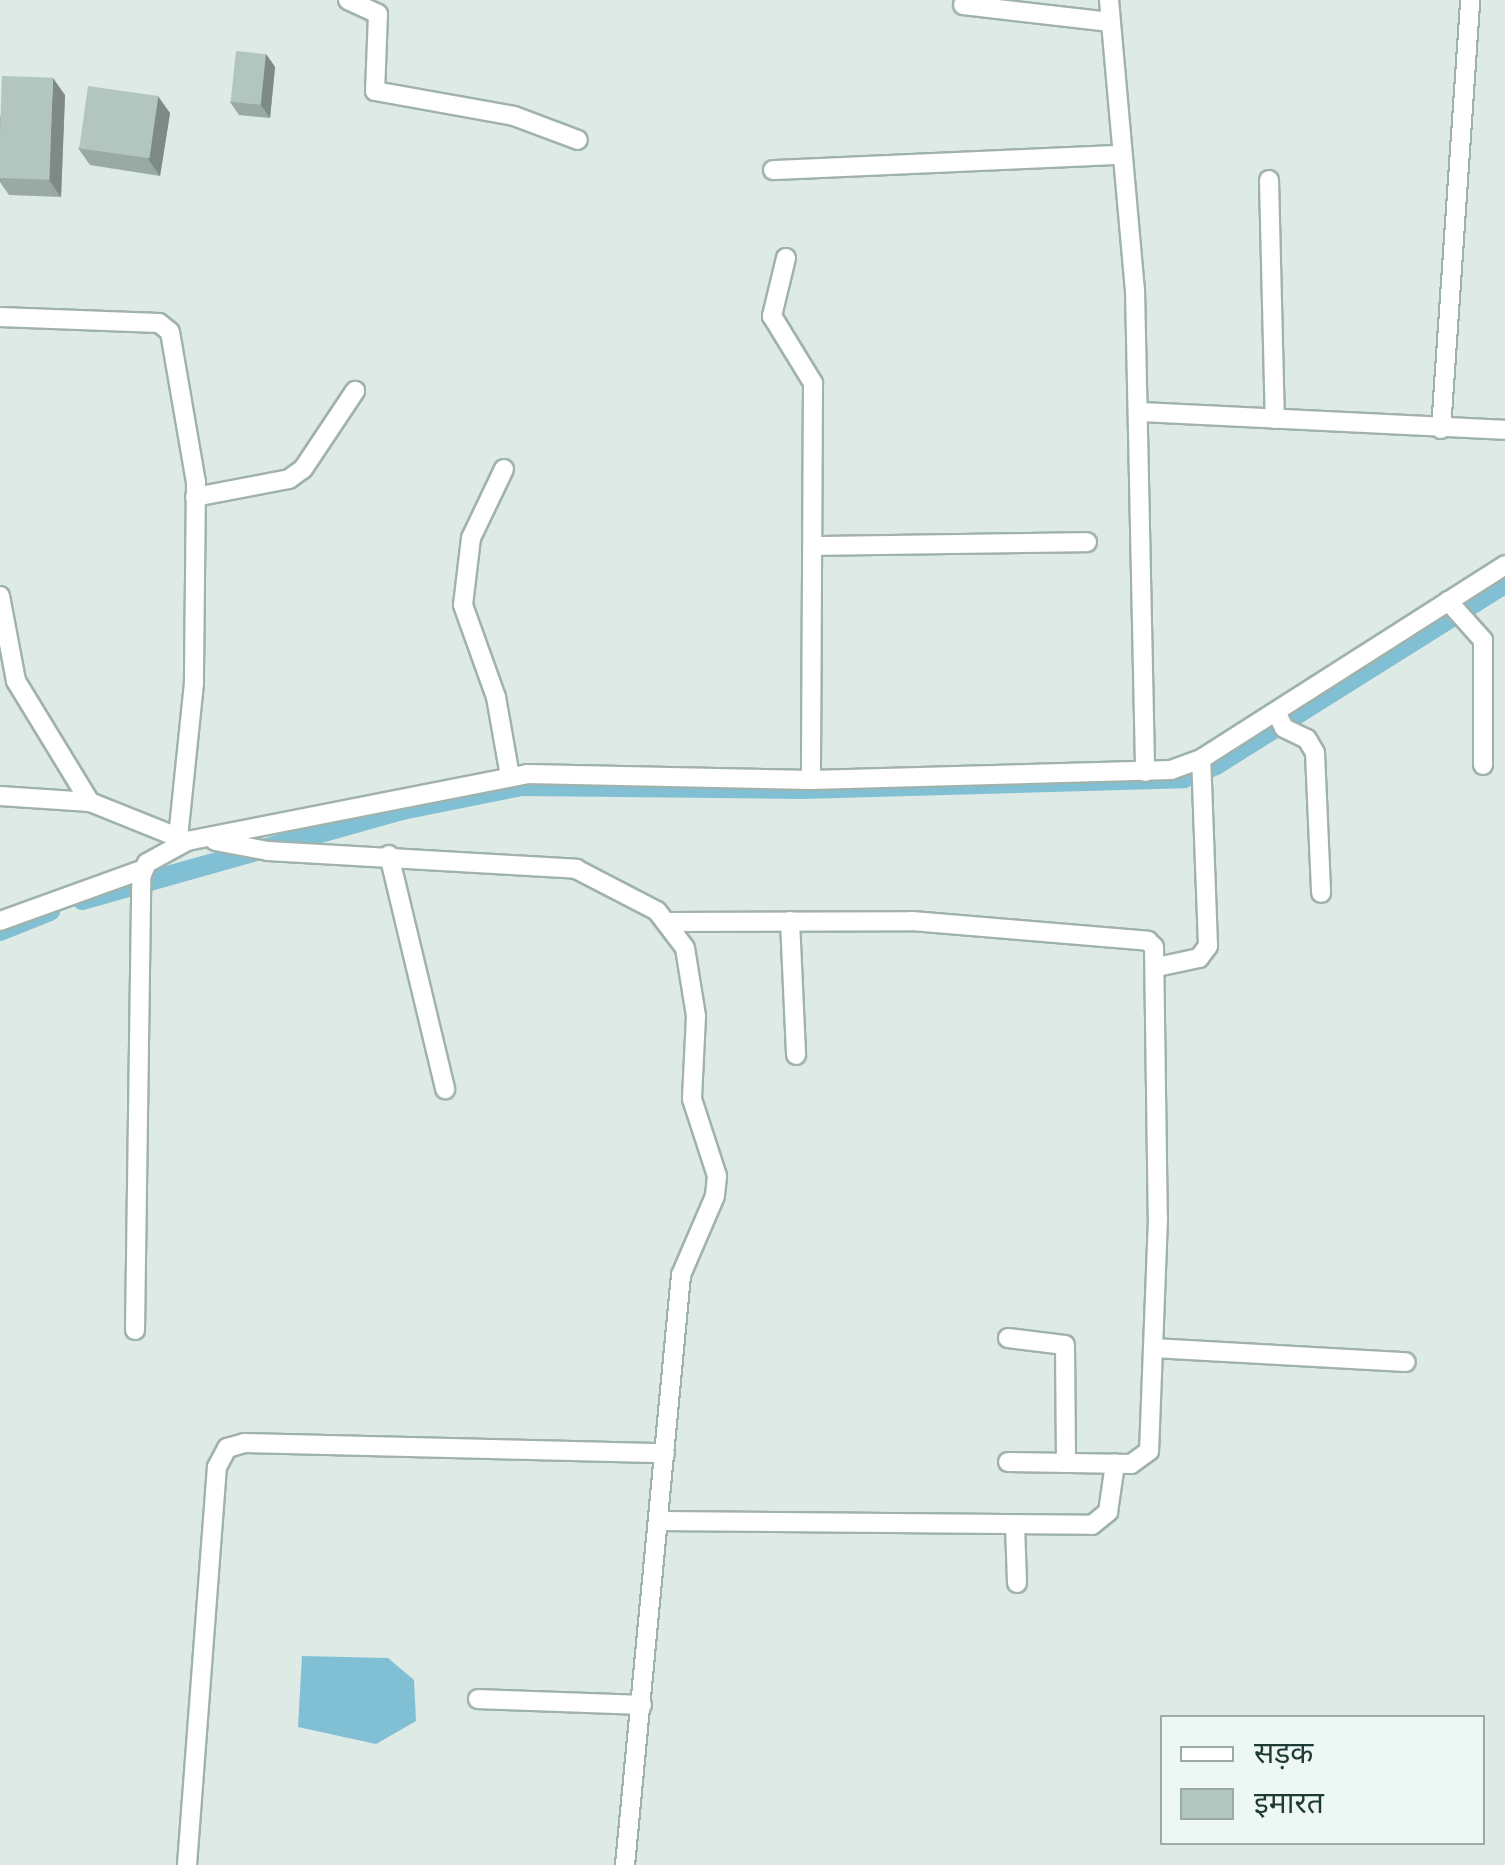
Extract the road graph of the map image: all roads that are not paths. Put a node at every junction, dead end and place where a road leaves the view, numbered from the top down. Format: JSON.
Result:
{"nodes":[{"id":1,"x":348,"y":0,"type":"edge"},
{"id":2,"x":1108,"y":0,"type":"edge"},
{"id":3,"x":1470,"y":0,"type":"edge"},
{"id":4,"x":963,"y":5,"type":"dead end"},
{"id":5,"x":1110,"y":22,"type":"junction"},
{"id":6,"x":578,"y":140,"type":"dead end"},
{"id":7,"x":1118,"y":155,"type":"junction"},
{"id":8,"x":773,"y":170,"type":"dead end"},
{"id":9,"x":1269,"y":180,"type":"dead end"},
{"id":10,"x":786,"y":258,"type":"dead end"},
{"id":11,"x":0,"y":317,"type":"edge"},
{"id":12,"x":355,"y":391,"type":"dead end"},
{"id":13,"x":1140,"y":412,"type":"junction"},
{"id":14,"x":1276,"y":419,"type":"junction"},
{"id":15,"x":1441,"y":429,"type":"junction"},
{"id":16,"x":1505,"y":430,"type":"edge"},
{"id":17,"x":504,"y":469,"type":"dead end"},
{"id":18,"x":196,"y":498,"type":"junction"},
{"id":19,"x":1087,"y":542,"type":"dead end"},
{"id":20,"x":814,"y":546,"type":"junction"},
{"id":21,"x":1505,"y":565,"type":"edge"},
{"id":22,"x":0,"y":596,"type":"edge"},
{"id":23,"x":1456,"y":609,"type":"junction"},
{"id":24,"x":1280,"y":719,"type":"junction"},
{"id":25,"x":1483,"y":765,"type":"dead end"},
{"id":26,"x":1203,"y":767,"type":"junction"},
{"id":27,"x":1145,"y":772,"type":"junction"},
{"id":28,"x":510,"y":776,"type":"junction"},
{"id":29,"x":811,"y":780,"type":"junction"},
{"id":30,"x":0,"y":796,"type":"edge"},
{"id":31,"x":90,"y":802,"type":"junction"},
{"id":32,"x":182,"y":839,"type":"junction"},
{"id":33,"x":207,"y":840,"type":"junction"},
{"id":34,"x":389,"y":855,"type":"junction"},
{"id":35,"x":141,"y":878,"type":"junction"},
{"id":36,"x":1322,"y":892,"type":"dead end"},
{"id":37,"x":0,"y":921,"type":"edge"},
{"id":38,"x":790,"y":921,"type":"junction"},
{"id":39,"x":668,"y":922,"type":"junction"},
{"id":40,"x":1156,"y":966,"type":"junction"},
{"id":41,"x":796,"y":1055,"type":"dead end"},
{"id":42,"x":445,"y":1090,"type":"dead end"},
{"id":43,"x":135,"y":1330,"type":"dead end"},
{"id":44,"x":1008,"y":1338,"type":"dead end"},
{"id":45,"x":1153,"y":1348,"type":"junction"},
{"id":46,"x":1406,"y":1362,"type":"dead end"},
{"id":47,"x":665,"y":1453,"type":"junction"},
{"id":48,"x":1008,"y":1462,"type":"dead end"},
{"id":49,"x":1066,"y":1463,"type":"junction"},
{"id":50,"x":1115,"y":1464,"type":"junction"},
{"id":51,"x":660,"y":1521,"type":"junction"},
{"id":52,"x":1015,"y":1525,"type":"junction"},
{"id":53,"x":1017,"y":1582,"type":"dead end"},
{"id":54,"x":478,"y":1699,"type":"dead end"},
{"id":55,"x":642,"y":1706,"type":"junction"},
{"id":56,"x":187,"y":1865,"type":"edge"},
{"id":57,"x":625,"y":1865,"type":"edge"}],
"edges":[{"from":1,"to":6,"type":"street"},
{"from":2,"to":5,"type":"street"},
{"from":3,"to":15,"type":"street"},
{"from":4,"to":5,"type":"street"},
{"from":5,"to":7,"type":"street"},
{"from":7,"to":8,"type":"street"},
{"from":7,"to":13,"type":"street"},
{"from":9,"to":14,"type":"street"},
{"from":10,"to":20,"type":"street"},
{"from":11,"to":18,"type":"street"},
{"from":12,"to":18,"type":"street"},
{"from":13,"to":14,"type":"street"},
{"from":13,"to":27,"type":"street"},
{"from":14,"to":15,"type":"street"},
{"from":15,"to":16,"type":"street"},
{"from":17,"to":28,"type":"street"},
{"from":18,"to":32,"type":"street"},
{"from":19,"to":20,"type":"street"},
{"from":20,"to":29,"type":"street"},
{"from":21,"to":23,"type":"street"},
{"from":22,"to":31,"type":"street"},
{"from":23,"to":24,"type":"street"},
{"from":23,"to":25,"type":"street"},
{"from":24,"to":26,"type":"street"},
{"from":24,"to":36,"type":"street"},
{"from":26,"to":27,"type":"street"},
{"from":26,"to":40,"type":"street"},
{"from":27,"to":29,"type":"street"},
{"from":28,"to":29,"type":"street"},
{"from":28,"to":33,"type":"street"},
{"from":30,"to":31,"type":"street"},
{"from":31,"to":32,"type":"street"},
{"from":32,"to":33,"type":"street"},
{"from":32,"to":35,"type":"street"},
{"from":33,"to":34,"type":"street"},
{"from":34,"to":39,"type":"street"},
{"from":34,"to":42,"type":"street"},
{"from":35,"to":37,"type":"street"},
{"from":35,"to":43,"type":"street"},
{"from":38,"to":39,"type":"street"},
{"from":38,"to":40,"type":"street"},
{"from":38,"to":41,"type":"street"},
{"from":39,"to":47,"type":"street"},
{"from":40,"to":45,"type":"street"},
{"from":44,"to":49,"type":"street"},
{"from":45,"to":46,"type":"street"},
{"from":45,"to":50,"type":"street"},
{"from":47,"to":51,"type":"street"},
{"from":47,"to":56,"type":"street"},
{"from":48,"to":49,"type":"street"},
{"from":49,"to":50,"type":"street"},
{"from":50,"to":52,"type":"street"},
{"from":51,"to":52,"type":"street"},
{"from":51,"to":55,"type":"street"},
{"from":52,"to":53,"type":"street"},
{"from":54,"to":55,"type":"street"},
{"from":55,"to":57,"type":"street"}]}
